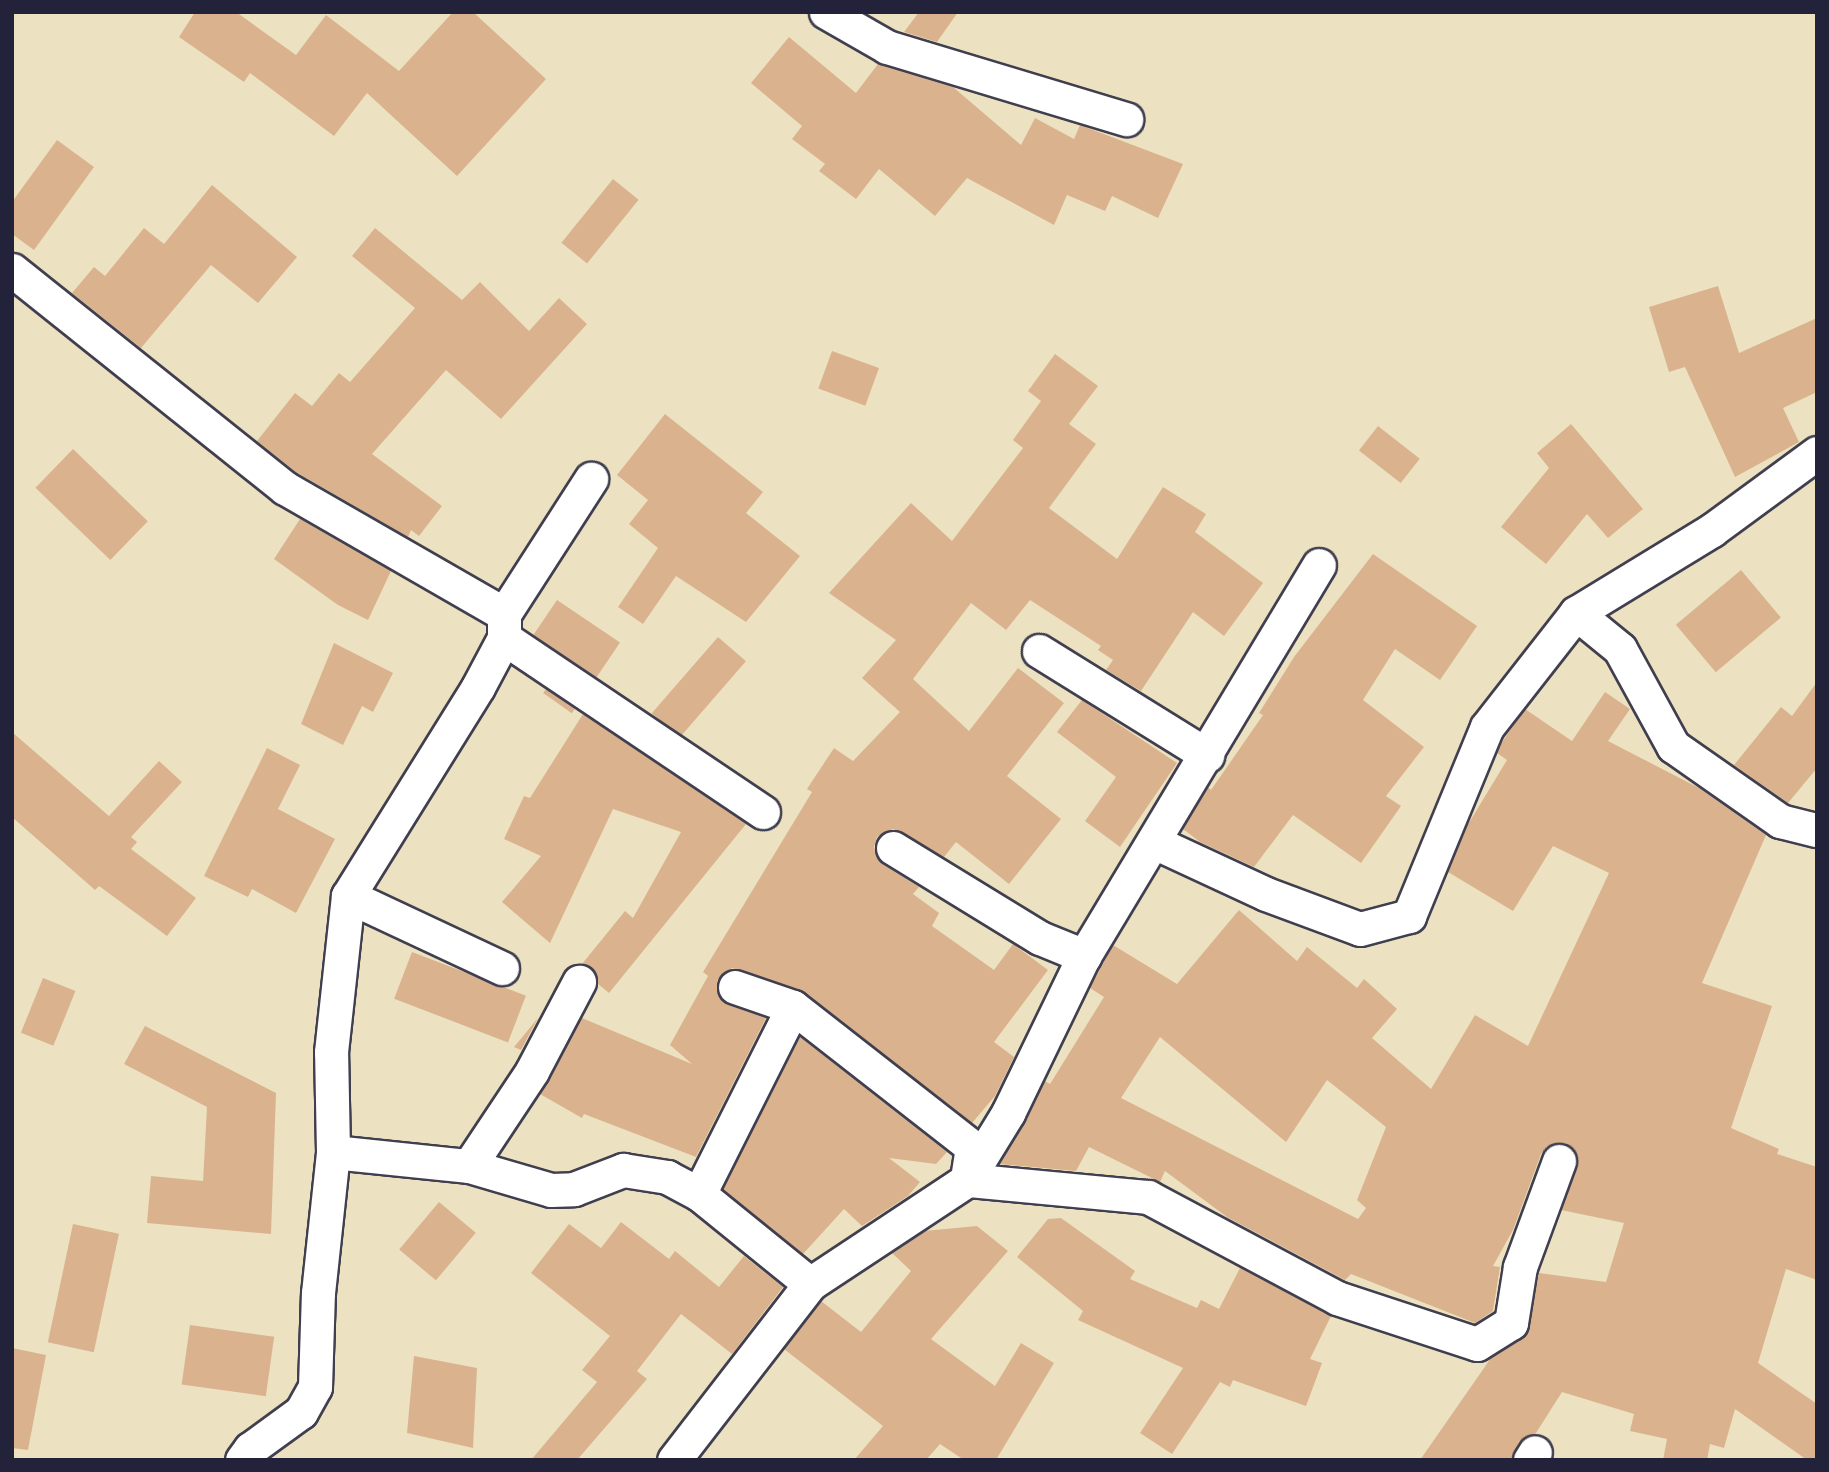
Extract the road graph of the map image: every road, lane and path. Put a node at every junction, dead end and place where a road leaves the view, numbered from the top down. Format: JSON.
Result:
{"nodes":[{"id":1,"x":826,"y":12,"type":"edge"},
{"id":2,"x":1126,"y":119,"type":"dead end"},
{"id":3,"x":12,"y":271,"type":"edge"},
{"id":4,"x":1817,"y":453,"type":"edge"},
{"id":5,"x":591,"y":479,"type":"dead end"},
{"id":6,"x":1319,"y":565,"type":"dead end"},
{"id":7,"x":1576,"y":614,"type":"junction"},
{"id":8,"x":504,"y":626,"type":"junction"},
{"id":9,"x":1039,"y":652,"type":"dead end"},
{"id":10,"x":1207,"y":755,"type":"junction"},
{"id":11,"x":763,"y":812,"type":"dead end"},
{"id":12,"x":1817,"y":830,"type":"edge"},
{"id":13,"x":1154,"y":842,"type":"junction"},
{"id":14,"x":893,"y":848,"type":"dead end"},
{"id":15,"x":348,"y":896,"type":"junction"},
{"id":16,"x":1084,"y":956,"type":"junction"},
{"id":17,"x":502,"y":968,"type":"dead end"},
{"id":18,"x":579,"y":982,"type":"dead end"},
{"id":19,"x":734,"y":987,"type":"dead end"},
{"id":20,"x":793,"y":1007,"type":"junction"},
{"id":21,"x":333,"y":1152,"type":"junction"},
{"id":22,"x":1559,"y":1161,"type":"dead end"},
{"id":23,"x":469,"y":1166,"type":"junction"},
{"id":24,"x":967,"y":1180,"type":"junction"},
{"id":25,"x":699,"y":1194,"type":"junction"},
{"id":26,"x":810,"y":1283,"type":"junction"},
{"id":27,"x":242,"y":1460,"type":"edge"},
{"id":28,"x":674,"y":1460,"type":"edge"}],
"edges":[{"from":1,"to":2,"type":"street"},
{"from":3,"to":8,"type":"street"},
{"from":4,"to":7,"type":"street"},
{"from":5,"to":8,"type":"street"},
{"from":6,"to":10,"type":"street"},
{"from":7,"to":12,"type":"street"},
{"from":7,"to":13,"type":"street"},
{"from":8,"to":11,"type":"street"},
{"from":8,"to":15,"type":"street"},
{"from":9,"to":10,"type":"street"},
{"from":10,"to":13,"type":"street"},
{"from":13,"to":16,"type":"street"},
{"from":14,"to":16,"type":"street"},
{"from":15,"to":17,"type":"street"},
{"from":15,"to":21,"type":"street"},
{"from":16,"to":24,"type":"street"},
{"from":18,"to":23,"type":"street"},
{"from":19,"to":20,"type":"street"},
{"from":20,"to":24,"type":"street"},
{"from":20,"to":25,"type":"street"},
{"from":21,"to":23,"type":"street"},
{"from":21,"to":27,"type":"street"},
{"from":22,"to":24,"type":"street"},
{"from":23,"to":25,"type":"street"},
{"from":24,"to":26,"type":"street"},
{"from":25,"to":26,"type":"street"},
{"from":26,"to":28,"type":"street"}]}
